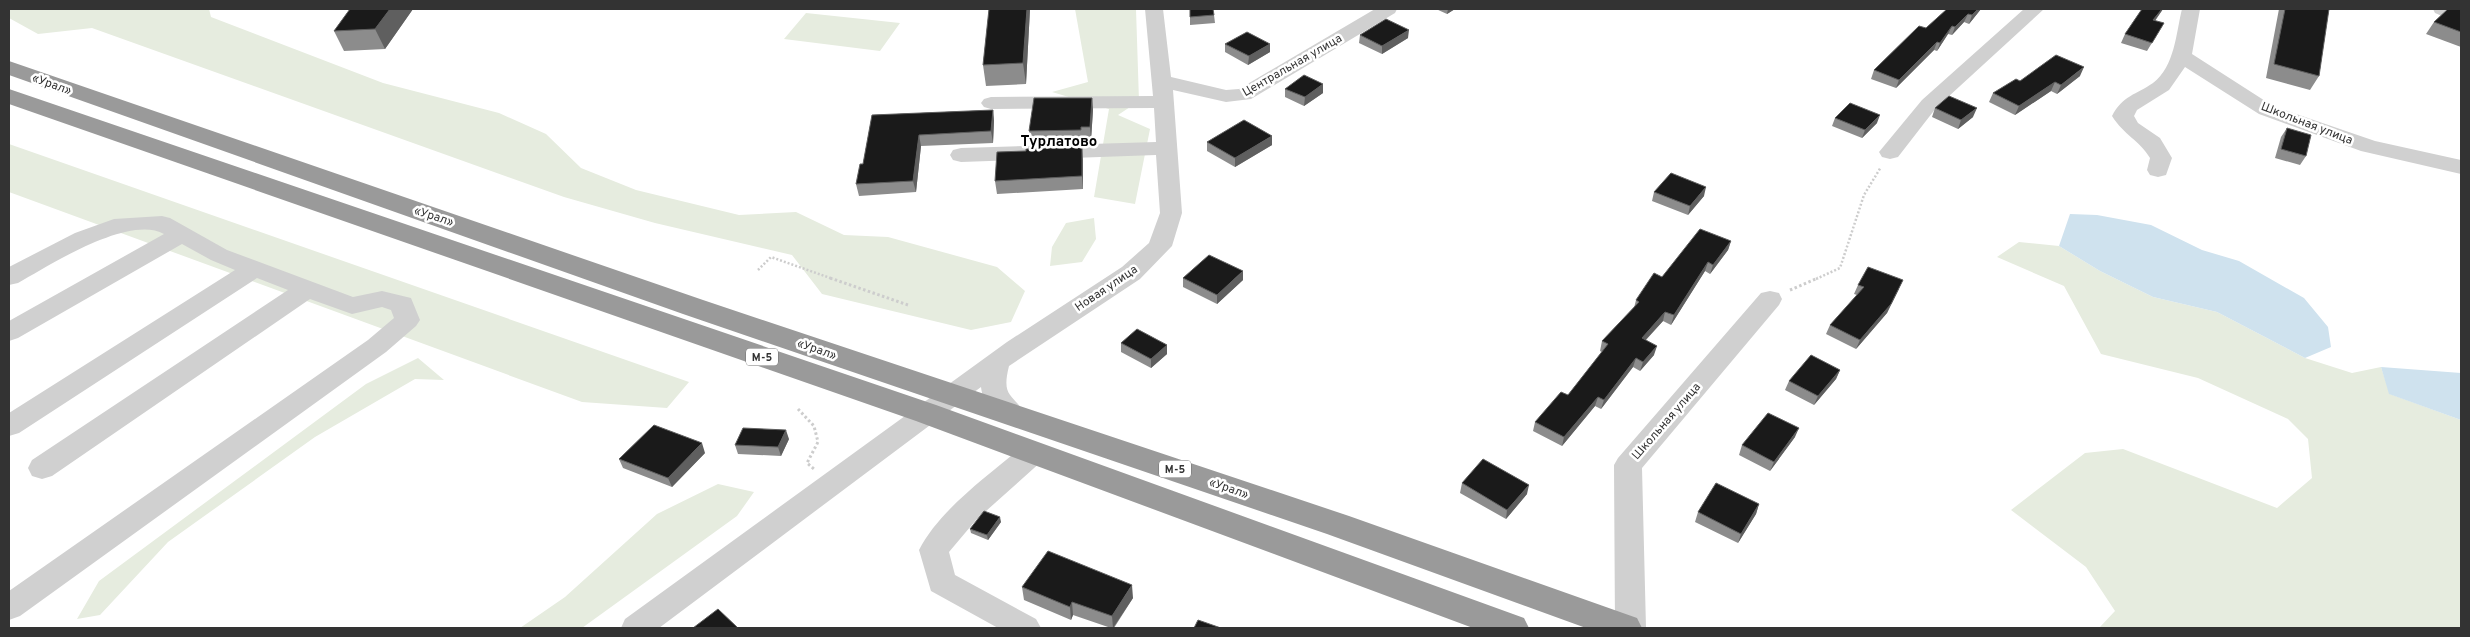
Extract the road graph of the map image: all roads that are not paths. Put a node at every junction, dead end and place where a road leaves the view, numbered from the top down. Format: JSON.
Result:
{"nodes":[{"id":1,"x":1154,"y":9,"type":"edge"},
{"id":2,"x":1388,"y":9,"type":"edge"},
{"id":3,"x":2035,"y":9,"type":"edge"},
{"id":4,"x":2191,"y":9,"type":"edge"},
{"id":5,"x":2442,"y":9,"type":"edge"},
{"id":6,"x":2461,"y":18,"type":"edge"},
{"id":7,"x":2182,"y":56,"type":"junction"},
{"id":8,"x":9,"y":68,"type":"edge"},
{"id":9,"x":1162,"y":92,"type":"junction"},
{"id":10,"x":9,"y":96,"type":"edge"},
{"id":11,"x":991,"y":103,"type":"dead end"},
{"id":12,"x":1167,"y":148,"type":"junction"},
{"id":13,"x":1890,"y":152,"type":"road end"},
{"id":14,"x":961,"y":155,"type":"dead end"},
{"id":15,"x":2461,"y":167,"type":"edge"},
{"id":16,"x":2158,"y":170,"type":"dead end"},
{"id":17,"x":182,"y":234,"type":"junction"},
{"id":18,"x":254,"y":268,"type":"junction"},
{"id":19,"x":9,"y":278,"type":"edge"},
{"id":20,"x":307,"y":289,"type":"junction"},
{"id":21,"x":1770,"y":299,"type":"road end"},
{"id":22,"x":9,"y":332,"type":"edge"},
{"id":23,"x":997,"y":363,"type":"junction"},
{"id":24,"x":953,"y":394,"type":"junction"},
{"id":25,"x":926,"y":413,"type":"junction"},
{"id":26,"x":1012,"y":414,"type":"junction"},
{"id":27,"x":9,"y":426,"type":"edge"},
{"id":28,"x":1033,"y":453,"type":"junction"},
{"id":29,"x":42,"y":468,"type":"dead end"},
{"id":30,"x":9,"y":607,"type":"edge"},
{"id":31,"x":1493,"y":625,"type":"edge"},
{"id":32,"x":636,"y":628,"type":"edge"},
{"id":33,"x":1025,"y":628,"type":"edge"},
{"id":34,"x":1625,"y":628,"type":"edge"},
{"id":35,"x":1630,"y":628,"type":"edge"}],
"edges":[{"from":1,"to":9,"type":"street","name":"Новая улица"},
{"from":2,"to":9,"type":"street","name":"Центральная улица"},
{"from":3,"to":13,"type":"street"},
{"from":4,"to":7,"type":"street"},
{"from":5,"to":6,"type":"street"},
{"from":7,"to":15,"type":"street","name":"Школьная улица"},
{"from":7,"to":16,"type":"street"},
{"from":8,"to":24,"type":"highway","name":"«Урал»","number":"М-5"},
{"from":9,"to":11,"type":"street","name":"Центральная улица"},
{"from":9,"to":12,"type":"street","name":"Новая улица"},
{"from":10,"to":25,"type":"highway","name":"«Урал»","number":"М-5"},
{"from":12,"to":14,"type":"street"},
{"from":12,"to":23,"type":"street","name":"Новая улица"},
{"from":17,"to":18,"type":"street"},
{"from":17,"to":19,"type":"street"},
{"from":17,"to":22,"type":"street"},
{"from":18,"to":20,"type":"street"},
{"from":18,"to":27,"type":"street"},
{"from":20,"to":29,"type":"street"},
{"from":20,"to":30,"type":"street"},
{"from":21,"to":35,"type":"street","name":"Школьная улица"},
{"from":23,"to":24,"type":"street","name":"Новая улица"},
{"from":23,"to":26,"type":"street"},
{"from":24,"to":25,"type":"street","name":"Новая улица"},
{"from":24,"to":26,"type":"highway","name":"«Урал»","number":"М-5"},
{"from":25,"to":28,"type":"highway","name":"«Урал»","number":"М-5"},
{"from":25,"to":32,"type":"street","name":"Новая улица"},
{"from":26,"to":34,"type":"highway","name":"«Урал»","number":"М-5"},
{"from":28,"to":31,"type":"highway","name":"«Урал»","number":"М-5"},
{"from":28,"to":33,"type":"street"}]}
